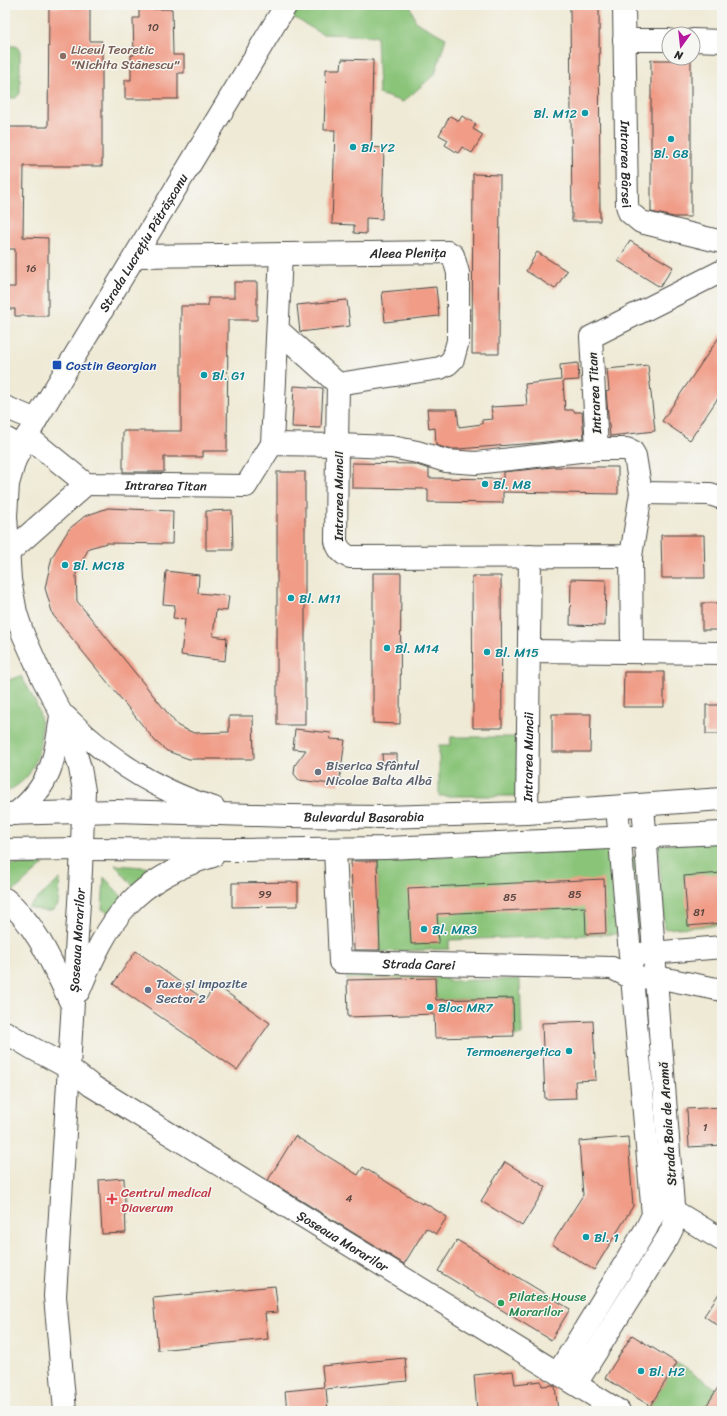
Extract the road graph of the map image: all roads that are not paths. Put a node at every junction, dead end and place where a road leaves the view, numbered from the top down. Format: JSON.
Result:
{"nodes":[{"id":1,"x":286,"y":5,"type":"edge"},
{"id":2,"x":624,"y":5,"type":"edge"},
{"id":3,"x":624,"y":40,"type":"junction"},
{"id":4,"x":661,"y":40,"type":"edge"},
{"id":5,"x":701,"y":40,"type":"edge"},
{"id":6,"x":722,"y":40,"type":"edge"},
{"id":7,"x":722,"y":242,"type":"edge"},
{"id":8,"x":281,"y":254,"type":"junction"},
{"id":9,"x":136,"y":256,"type":"junction"},
{"id":10,"x":722,"y":271,"type":"edge"},
{"id":11,"x":278,"y":330,"type":"junction"},
{"id":12,"x":338,"y":384,"type":"junction"},
{"id":13,"x":5,"y":408,"type":"edge"},
{"id":14,"x":22,"y":435,"type":"edge"},
{"id":15,"x":272,"y":444,"type":"junction"},
{"id":16,"x":337,"y":445,"type":"junction"},
{"id":17,"x":597,"y":449,"type":"junction"},
{"id":18,"x":86,"y":484,"type":"junction"},
{"id":19,"x":7,"y":486,"type":"edge"},
{"id":20,"x":641,"y":493,"type":"junction"},
{"id":21,"x":722,"y":498,"type":"edge"},
{"id":22,"x":7,"y":554,"type":"junction"},
{"id":23,"x":530,"y":556,"type":"junction"},
{"id":24,"x":631,"y":556,"type":"junction"},
{"id":25,"x":529,"y":651,"type":"junction"},
{"id":26,"x":632,"y":652,"type":"junction"},
{"id":27,"x":722,"y":653,"type":"edge"},
{"id":28,"x":61,"y":713,"type":"junction"},
{"id":29,"x":722,"y":799,"type":"edge"},
{"id":30,"x":643,"y":805,"type":"junction"},
{"id":31,"x":617,"y":807,"type":"junction"},
{"id":32,"x":84,"y":811,"type":"junction"},
{"id":33,"x":527,"y":813,"type":"junction"},
{"id":34,"x":10,"y":814,"type":"edge"},
{"id":35,"x":236,"y":815,"type":"junction"},
{"id":36,"x":722,"y":832,"type":"edge"},
{"id":37,"x":646,"y":836,"type":"junction"},
{"id":38,"x":620,"y":838,"type":"junction"},
{"id":39,"x":83,"y":849,"type":"junction"},
{"id":40,"x":335,"y":849,"type":"junction"},
{"id":41,"x":5,"y":850,"type":"edge"},
{"id":42,"x":238,"y":850,"type":"junction"},
{"id":43,"x":5,"y":899,"type":"edge"},
{"id":44,"x":722,"y":947,"type":"edge"},
{"id":45,"x":654,"y":952,"type":"junction"},
{"id":46,"x":630,"y":954,"type":"junction"},
{"id":47,"x":612,"y":968,"type":"junction"},
{"id":48,"x":656,"y":977,"type":"junction"},
{"id":49,"x":632,"y":978,"type":"junction"},
{"id":50,"x":722,"y":990,"type":"edge"},
{"id":51,"x":73,"y":1007,"type":"junction"},
{"id":52,"x":5,"y":1032,"type":"edge"},
{"id":53,"x":69,"y":1068,"type":"junction"},
{"id":54,"x":651,"y":1196,"type":"junction"},
{"id":55,"x":674,"y":1210,"type":"junction"},
{"id":56,"x":722,"y":1240,"type":"edge"},
{"id":57,"x":558,"y":1373,"type":"junction"},
{"id":58,"x":576,"y":1384,"type":"junction"},
{"id":59,"x":65,"y":1411,"type":"edge"},
{"id":60,"x":619,"y":1411,"type":"edge"}],
"edges":[{"from":1,"to":9,"type":"street","name":"Strada Lucrețiu Pătrășcanu"},
{"from":2,"to":3,"type":"street","name":"Intrarea Bârsei"},
{"from":3,"to":4,"type":"street"},
{"from":3,"to":7,"type":"street","name":"Intrarea Bârsei"},
{"from":5,"to":6,"type":"street"},
{"from":8,"to":9,"type":"street","name":"Aleea Plenița"},
{"from":8,"to":11,"type":"street"},
{"from":8,"to":12,"type":"street","name":"Aleea Plenița"},
{"from":9,"to":14,"type":"street","name":"Strada Lucrețiu Pătrășcanu"},
{"from":10,"to":17,"type":"street","name":"Intrarea Titan"},
{"from":11,"to":12,"type":"street"},
{"from":11,"to":15,"type":"street"},
{"from":12,"to":16,"type":"street"},
{"from":13,"to":14,"type":"street"},
{"from":14,"to":18,"type":"street"},
{"from":14,"to":19,"type":"street","name":"Strada Lucrețiu Pătrășcanu"},
{"from":15,"to":16,"type":"street"},
{"from":15,"to":18,"type":"street","name":"Intrarea Titan"},
{"from":16,"to":17,"type":"street","name":"Intrarea Muncii"},
{"from":16,"to":23,"type":"street","name":"Intrarea Muncii"},
{"from":17,"to":20,"type":"street","name":"Intrarea Muncii"},
{"from":18,"to":22,"type":"street"},
{"from":19,"to":22,"type":"street","name":"Strada Lucrețiu Pătrășcanu"},
{"from":20,"to":21,"type":"street"},
{"from":20,"to":24,"type":"street","name":"Intrarea Muncii"},
{"from":22,"to":28,"type":"street","name":"Strada Lucrețiu Pătrășcanu"},
{"from":23,"to":24,"type":"street","name":"Intrarea Muncii"},
{"from":23,"to":25,"type":"street","name":"Intrarea Muncii"},
{"from":24,"to":26,"type":"street"},
{"from":25,"to":26,"type":"street"},
{"from":25,"to":33,"type":"street","name":"Intrarea Muncii"},
{"from":26,"to":27,"type":"street"},
{"from":28,"to":32,"type":"street","name":"Strada Lucrețiu Pătrășcanu"},
{"from":28,"to":34,"type":"street"},
{"from":28,"to":35,"type":"street"},
{"from":29,"to":30,"type":"street","name":"Bulevardul Basarabia"},
{"from":30,"to":31,"type":"street","name":"Bulevardul Basarabia"},
{"from":30,"to":37,"type":"street","name":"Strada Baia de Aramă"},
{"from":31,"to":33,"type":"street","name":"Bulevardul Basarabia"},
{"from":31,"to":38,"type":"street","name":"Strada Baia de Aramă"},
{"from":32,"to":34,"type":"street","name":"Bulevardul Basarabia"},
{"from":32,"to":35,"type":"street","name":"Bulevardul Basarabia"},
{"from":32,"to":39,"type":"street","name":"Șoseaua Morarilor"},
{"from":33,"to":35,"type":"street","name":"Bulevardul Basarabia"},
{"from":36,"to":37,"type":"street"},
{"from":37,"to":38,"type":"street"},
{"from":37,"to":45,"type":"street","name":"Strada Baia de Aramă"},
{"from":38,"to":40,"type":"street"},
{"from":38,"to":46,"type":"street","name":"Strada Baia de Aramă"},
{"from":39,"to":41,"type":"street"},
{"from":39,"to":42,"type":"street"},
{"from":39,"to":51,"type":"street","name":"Șoseaua Morarilor"},
{"from":40,"to":42,"type":"street"},
{"from":40,"to":47,"type":"street","name":"Strada Carei"},
{"from":42,"to":51,"type":"street"},
{"from":43,"to":51,"type":"street"},
{"from":44,"to":45,"type":"street"},
{"from":45,"to":46,"type":"street"},
{"from":45,"to":48,"type":"street","name":"Strada Baia de Aramă"},
{"from":46,"to":47,"type":"street"},
{"from":46,"to":49,"type":"street","name":"Strada Baia de Aramă"},
{"from":47,"to":49,"type":"street","name":"Strada Carei"},
{"from":48,"to":49,"type":"street"},
{"from":48,"to":50,"type":"street"},
{"from":48,"to":55,"type":"street","name":"Strada Baia de Aramă"},
{"from":49,"to":54,"type":"street","name":"Strada Baia de Aramă"},
{"from":51,"to":53,"type":"street","name":"Șoseaua Morarilor"},
{"from":52,"to":53,"type":"street"},
{"from":53,"to":57,"type":"street","name":"Șoseaua Morarilor"},
{"from":53,"to":59,"type":"street","name":"Șoseaua Morarilor"},
{"from":54,"to":55,"type":"street"},
{"from":54,"to":57,"type":"street","name":"Strada Baia de Aramă"},
{"from":55,"to":56,"type":"street"},
{"from":55,"to":58,"type":"street","name":"Strada Baia de Aramă"},
{"from":57,"to":58,"type":"street","name":"Șoseaua Morarilor"},
{"from":58,"to":60,"type":"street","name":"Șoseaua Morarilor"}]}
